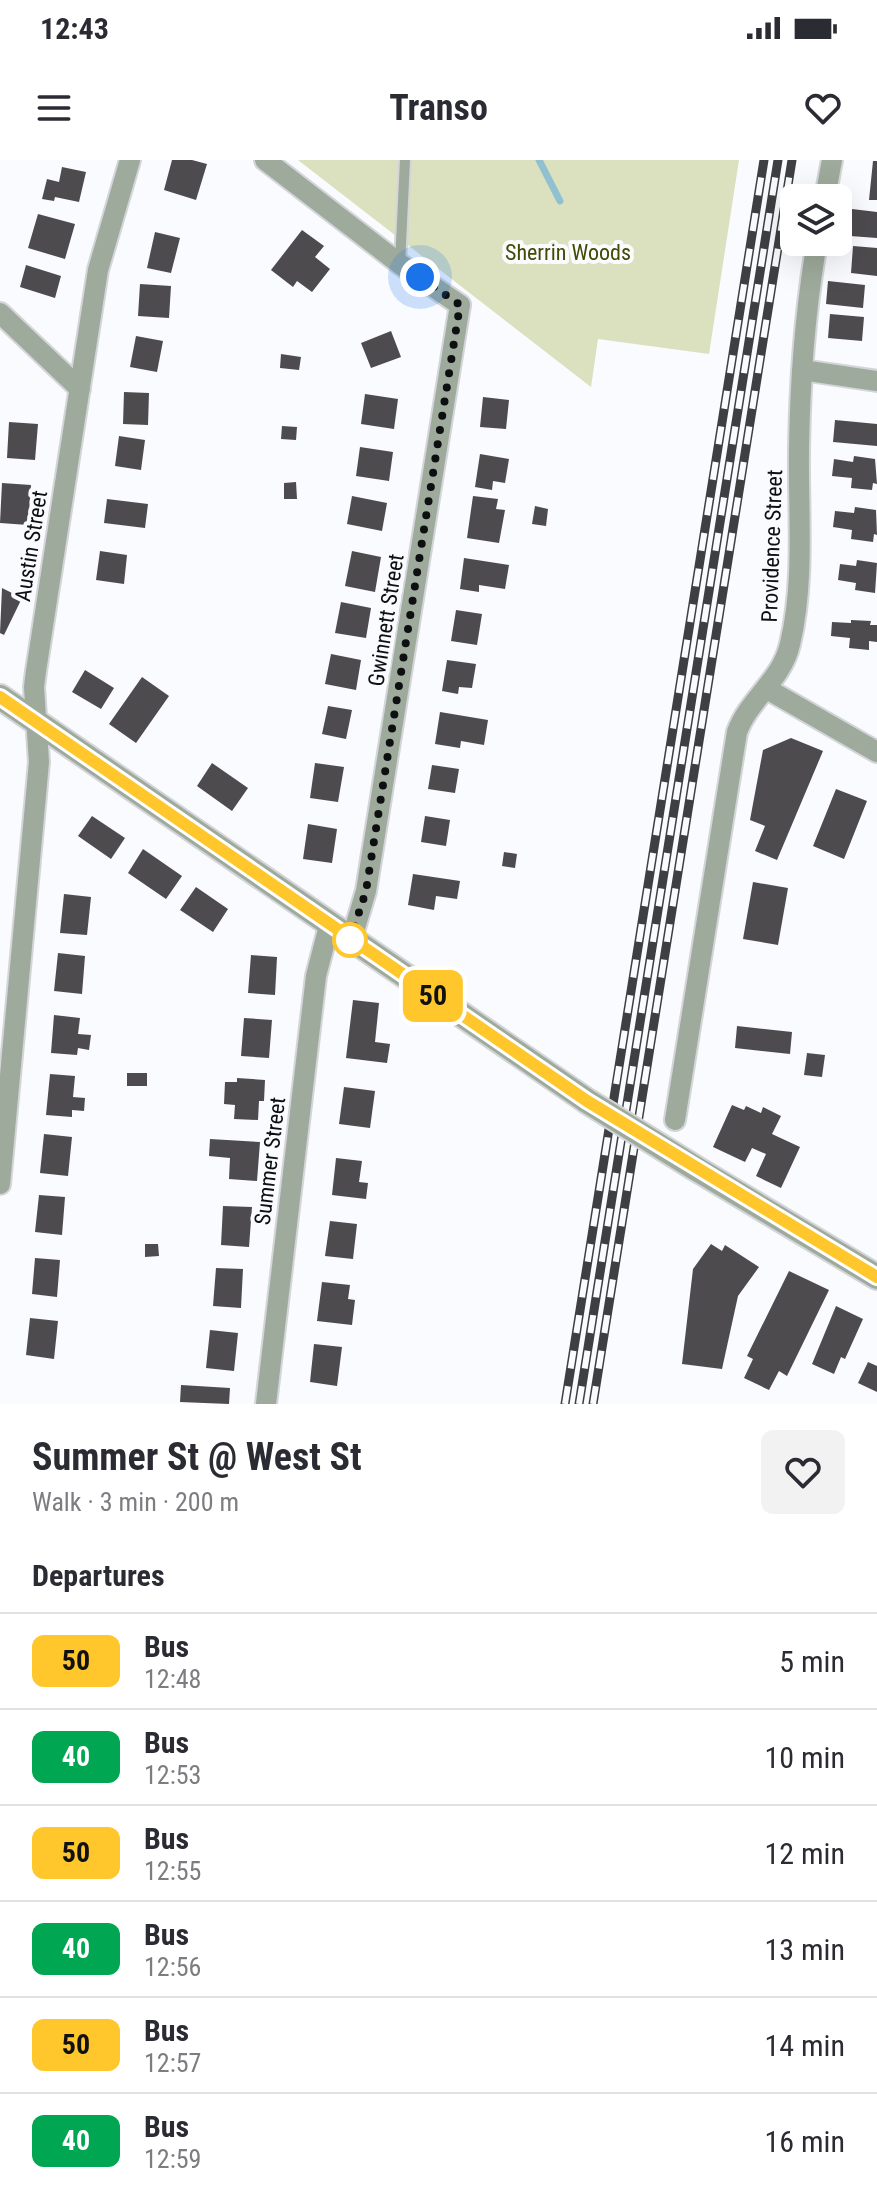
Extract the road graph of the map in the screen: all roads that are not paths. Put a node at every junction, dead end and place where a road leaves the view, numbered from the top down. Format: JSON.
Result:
{"nodes":[{"id":1,"x":130,"y":160,"type":"edge"},
{"id":2,"x":265,"y":160,"type":"edge"},
{"id":3,"x":405,"y":160,"type":"edge"},
{"id":4,"x":832,"y":160,"type":"edge"},
{"id":5,"x":828,"y":184,"type":"edge"},
{"id":6,"x":815,"y":256,"type":"edge"},
{"id":7,"x":400,"y":264,"type":"junction"},
{"id":8,"x":0,"y":313,"type":"edge"},
{"id":9,"x":802,"y":370,"type":"junction"},
{"id":10,"x":877,"y":381,"type":"edge"},
{"id":11,"x":80,"y":389,"type":"junction"},
{"id":12,"x":767,"y":689,"type":"junction"},
{"id":13,"x":0,"y":697,"type":"edge"},
{"id":14,"x":38,"y":723,"type":"junction"},
{"id":15,"x":877,"y":752,"type":"edge"},
{"id":16,"x":329,"y":926,"type":"junction"},
{"id":17,"x":351,"y":941,"type":"junction"},
{"id":18,"x":675,"y":1120,"type":"dead end"},
{"id":19,"x":0,"y":1184,"type":"edge"},
{"id":20,"x":877,"y":1277,"type":"edge"},
{"id":21,"x":266,"y":1404,"type":"edge"}],
"edges":[{"from":1,"to":11,"type":"street","name":"Austin Street"},
{"from":2,"to":7,"type":"street"},
{"from":3,"to":7,"type":"lane"},
{"from":4,"to":5,"type":"street"},
{"from":6,"to":9,"type":"street","name":"Providence Street"},
{"from":7,"to":17,"type":"street","name":"Gwinnett Street"},
{"from":8,"to":11,"type":"street"},
{"from":9,"to":10,"type":"street"},
{"from":9,"to":12,"type":"street","name":"Providence Street"},
{"from":11,"to":14,"type":"street","name":"Austin Street"},
{"from":12,"to":15,"type":"street"},
{"from":12,"to":18,"type":"street","name":"Providence Street"},
{"from":13,"to":14,"type":"street"},
{"from":14,"to":16,"type":"street"},
{"from":14,"to":19,"type":"street","name":"Austin Street"},
{"from":16,"to":17,"type":"street"},
{"from":16,"to":21,"type":"street","name":"Summer Street"},
{"from":17,"to":20,"type":"street","bridge":true}]}
